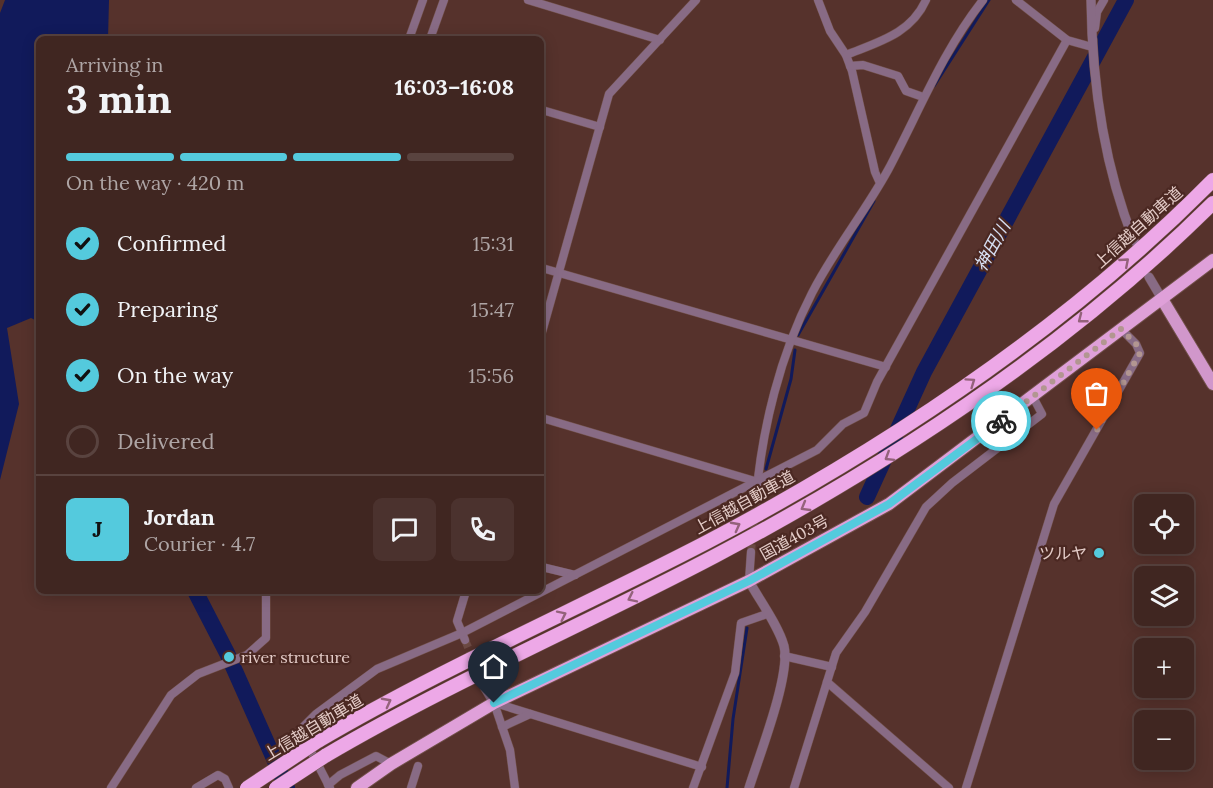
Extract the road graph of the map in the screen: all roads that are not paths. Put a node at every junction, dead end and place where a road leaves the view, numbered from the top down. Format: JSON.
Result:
{"nodes":[{"id":1,"x":423,"y":0,"type":"edge"},
{"id":2,"x":444,"y":0,"type":"edge"},
{"id":3,"x":528,"y":0,"type":"edge"},
{"id":4,"x":696,"y":0,"type":"edge"},
{"id":5,"x":818,"y":0,"type":"edge"},
{"id":6,"x":926,"y":0,"type":"edge"},
{"id":7,"x":983,"y":0,"type":"edge"},
{"id":8,"x":1016,"y":0,"type":"edge"},
{"id":9,"x":1091,"y":0,"type":"edge"},
{"id":10,"x":1104,"y":0,"type":"edge"},
{"id":11,"x":410,"y":36,"type":"edge"},
{"id":12,"x":431,"y":36,"type":"edge"},
{"id":13,"x":660,"y":40,"type":"junction"},
{"id":14,"x":1067,"y":40,"type":"junction"},
{"id":15,"x":1092,"y":47,"type":"junction"},
{"id":16,"x":846,"y":55,"type":"junction"},
{"id":17,"x":850,"y":66,"type":"junction"},
{"id":18,"x":923,"y":97,"type":"junction"},
{"id":19,"x":544,"y":111,"type":"edge"},
{"id":20,"x":600,"y":127,"type":"junction"},
{"id":21,"x":1213,"y":180,"type":"edge"},
{"id":22,"x":879,"y":181,"type":"junction"},
{"id":23,"x":1210,"y":207,"type":"edge"},
{"id":24,"x":1134,"y":241,"type":"dead end"},
{"id":25,"x":1213,"y":260,"type":"edge"},
{"id":26,"x":544,"y":269,"type":"edge"},
{"id":27,"x":559,"y":273,"type":"junction"},
{"id":28,"x":1149,"y":277,"type":"dead end"},
{"id":29,"x":1162,"y":299,"type":"junction"},
{"id":30,"x":544,"y":325,"type":"edge"},
{"id":31,"x":1121,"y":329,"type":"junction"},
{"id":32,"x":789,"y":340,"type":"junction"},
{"id":33,"x":886,"y":367,"type":"junction"},
{"id":34,"x":1213,"y":384,"type":"edge"},
{"id":35,"x":1033,"y":397,"type":"junction"},
{"id":36,"x":544,"y":419,"type":"edge"},
{"id":37,"x":758,"y":482,"type":"junction"},
{"id":38,"x":756,"y":498,"type":"tunnel mouth"},
{"id":39,"x":751,"y":552,"type":"tunnel mouth"},
{"id":40,"x":544,"y":567,"type":"edge"},
{"id":41,"x":575,"y":575,"type":"junction"},
{"id":42,"x":749,"y":581,"type":"junction"},
{"id":43,"x":544,"y":592,"type":"edge"},
{"id":44,"x":267,"y":594,"type":"edge"},
{"id":45,"x":465,"y":594,"type":"edge"},
{"id":46,"x":541,"y":594,"type":"edge"},
{"id":47,"x":767,"y":614,"type":"junction"},
{"id":48,"x":463,"y":637,"type":"junction"},
{"id":49,"x":784,"y":656,"type":"junction"},
{"id":50,"x":832,"y":667,"type":"junction"},
{"id":51,"x":827,"y":682,"type":"junction"},
{"id":52,"x":485,"y":688,"type":"tunnel mouth"},
{"id":53,"x":494,"y":703,"type":"junction"},
{"id":54,"x":530,"y":714,"type":"junction"},
{"id":55,"x":502,"y":727,"type":"junction"},
{"id":56,"x":391,"y":764,"type":"junction"},
{"id":57,"x":418,"y":766,"type":"dead end"},
{"id":58,"x":702,"y":767,"type":"junction"},
{"id":59,"x":329,"y":787,"type":"edge"},
{"id":60,"x":111,"y":788,"type":"edge"},
{"id":61,"x":196,"y":788,"type":"edge"},
{"id":62,"x":229,"y":788,"type":"edge"},
{"id":63,"x":248,"y":788,"type":"edge"},
{"id":64,"x":276,"y":788,"type":"edge"},
{"id":65,"x":357,"y":788,"type":"edge"},
{"id":66,"x":411,"y":788,"type":"edge"},
{"id":67,"x":515,"y":788,"type":"edge"},
{"id":68,"x":693,"y":788,"type":"edge"},
{"id":69,"x":749,"y":788,"type":"edge"},
{"id":70,"x":794,"y":788,"type":"edge"},
{"id":71,"x":949,"y":788,"type":"edge"},
{"id":72,"x":966,"y":788,"type":"edge"}],
"edges":[{"from":1,"to":11,"type":"street"},
{"from":2,"to":12,"type":"street"},
{"from":3,"to":13,"type":"street"},
{"from":4,"to":13,"type":"street"},
{"from":5,"to":16,"type":"street"},
{"from":6,"to":16,"type":"street"},
{"from":7,"to":18,"type":"street"},
{"from":8,"to":14,"type":"street"},
{"from":9,"to":15,"type":"street"},
{"from":10,"to":15,"type":"street"},
{"from":13,"to":20,"type":"street"},
{"from":14,"to":15,"type":"street"},
{"from":14,"to":33,"type":"street"},
{"from":15,"to":24,"type":"street"},
{"from":16,"to":17,"type":"street"},
{"from":17,"to":18,"type":"street"},
{"from":17,"to":22,"type":"street"},
{"from":18,"to":22,"type":"street"},
{"from":19,"to":20,"type":"street"},
{"from":20,"to":27,"type":"street"},
{"from":63,"to":21,"type":"highway","name":"上信越自動車道","one_way":true,"bridge":true},
{"from":22,"to":32,"type":"street"},
{"from":23,"to":64,"type":"highway","name":"上信越自動車道","one_way":true,"bridge":true},
{"from":25,"to":29,"type":"highway","name":"国道403号"},
{"from":26,"to":27,"type":"street"},
{"from":27,"to":30,"type":"street"},
{"from":27,"to":32,"type":"street"},
{"from":28,"to":29,"type":"street"},
{"from":29,"to":31,"type":"highway","name":"国道403号"},
{"from":29,"to":34,"type":"main road"},
{"from":31,"to":35,"type":"highway","name":"国道403号"},
{"from":31,"to":72,"type":"street"},
{"from":32,"to":33,"type":"street"},
{"from":32,"to":37,"type":"street"},
{"from":33,"to":37,"type":"street"},
{"from":35,"to":42,"type":"highway","name":"国道403号"},
{"from":35,"to":50,"type":"street"},
{"from":36,"to":37,"type":"street"},
{"from":37,"to":38,"type":"street"},
{"from":37,"to":41,"type":"street"},
{"from":39,"to":42,"type":"street"},
{"from":40,"to":41,"type":"street"},
{"from":41,"to":43,"type":"street"},
{"from":42,"to":47,"type":"street"},
{"from":42,"to":53,"type":"highway","name":"国道403号"},
{"from":44,"to":60,"type":"street"},
{"from":45,"to":48,"type":"street"},
{"from":46,"to":48,"type":"street"},
{"from":47,"to":49,"type":"street"},
{"from":47,"to":58,"type":"street"},
{"from":48,"to":59,"type":"street"},
{"from":49,"to":50,"type":"street"},
{"from":49,"to":69,"type":"street"},
{"from":50,"to":51,"type":"street"},
{"from":51,"to":70,"type":"street"},
{"from":51,"to":71,"type":"street"},
{"from":52,"to":53,"type":"street"},
{"from":53,"to":54,"type":"street"},
{"from":53,"to":55,"type":"street"},
{"from":53,"to":56,"type":"highway","name":"国道403号"},
{"from":54,"to":55,"type":"street"},
{"from":54,"to":58,"type":"street"},
{"from":55,"to":67,"type":"street"},
{"from":56,"to":59,"type":"street"},
{"from":56,"to":65,"type":"highway","name":"国道403号"},
{"from":57,"to":66,"type":"street"},
{"from":58,"to":68,"type":"street"},
{"from":61,"to":62,"type":"street"}]}
